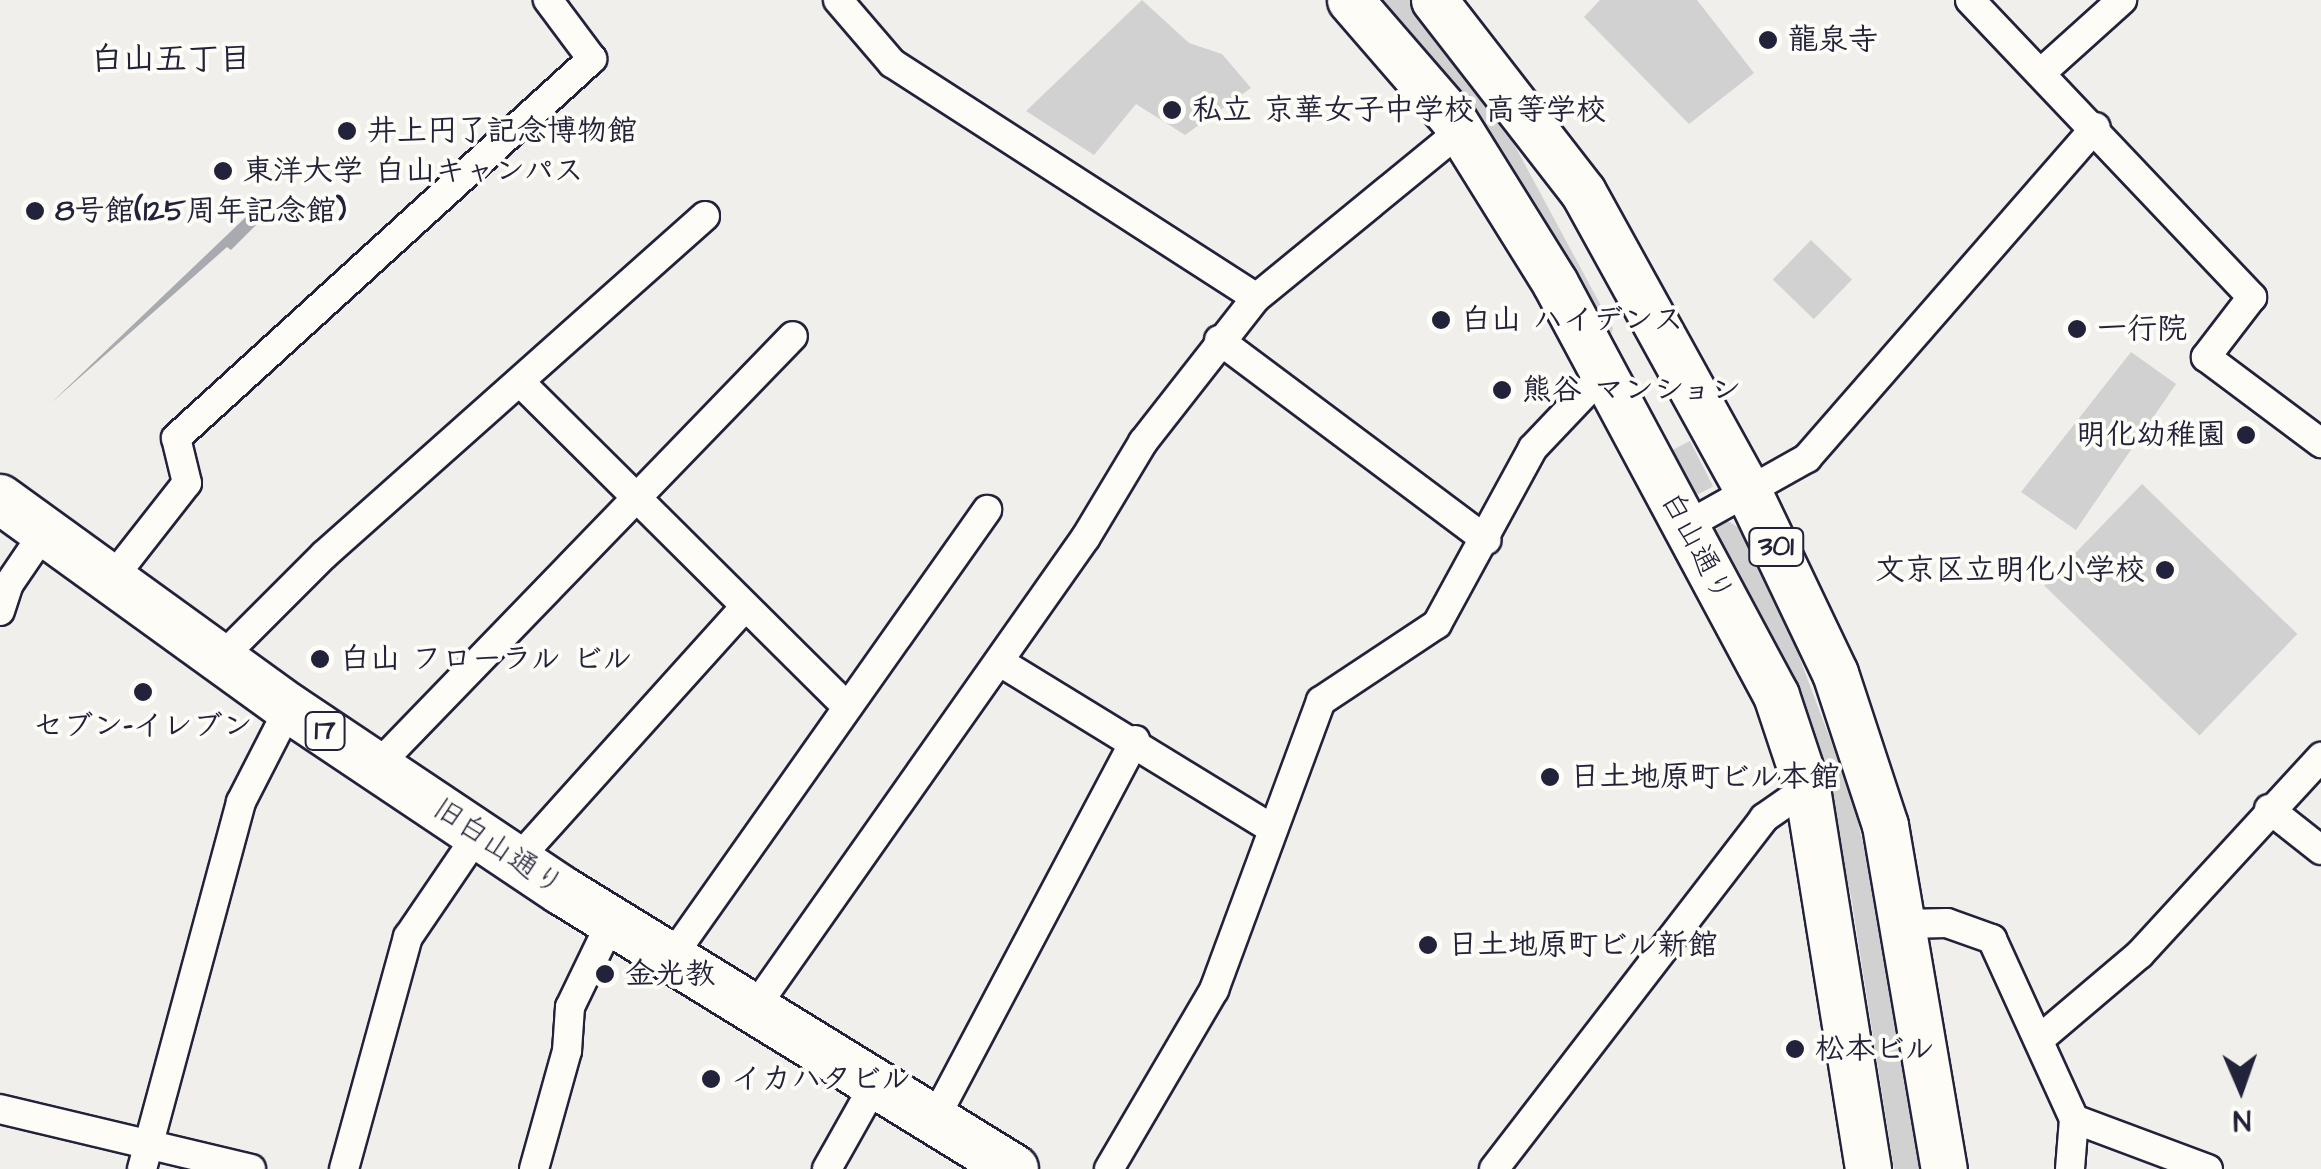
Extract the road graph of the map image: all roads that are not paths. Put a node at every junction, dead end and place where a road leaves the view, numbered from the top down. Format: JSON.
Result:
{"nodes":[{"id":1,"x":548,"y":0,"type":"edge"},
{"id":2,"x":838,"y":0,"type":"edge"},
{"id":3,"x":1350,"y":0,"type":"edge"},
{"id":4,"x":1434,"y":0,"type":"edge"},
{"id":5,"x":1970,"y":0,"type":"edge"},
{"id":6,"x":2122,"y":0,"type":"edge"},
{"id":7,"x":2042,"y":72,"type":"junction"},
{"id":8,"x":1533,"y":121,"type":"junction"},
{"id":9,"x":2096,"y":127,"type":"junction"},
{"id":10,"x":1460,"y":131,"type":"junction"},
{"id":11,"x":705,"y":216,"type":"dead end"},
{"id":12,"x":1256,"y":298,"type":"junction"},
{"id":13,"x":793,"y":336,"type":"dead end"},
{"id":14,"x":1219,"y":340,"type":"junction"},
{"id":15,"x":1605,"y":372,"type":"junction"},
{"id":16,"x":520,"y":382,"type":"junction"},
{"id":17,"x":2321,"y":443,"type":"edge"},
{"id":18,"x":1750,"y":495,"type":"junction"},
{"id":19,"x":633,"y":496,"type":"junction"},
{"id":20,"x":0,"y":499,"type":"edge"},
{"id":21,"x":986,"y":510,"type":"dead end"},
{"id":22,"x":1686,"y":526,"type":"junction"},
{"id":23,"x":47,"y":528,"type":"junction"},
{"id":24,"x":1486,"y":540,"type":"junction"},
{"id":25,"x":114,"y":576,"type":"junction"},
{"id":26,"x":742,"y":610,"type":"junction"},
{"id":27,"x":0,"y":612,"type":"edge"},
{"id":28,"x":224,"y":655,"type":"junction"},
{"id":29,"x":1000,"y":662,"type":"junction"},
{"id":30,"x":847,"y":707,"type":"junction"},
{"id":31,"x":289,"y":708,"type":"junction"},
{"id":32,"x":1135,"y":740,"type":"junction"},
{"id":33,"x":2321,"y":757,"type":"edge"},
{"id":34,"x":377,"y":766,"type":"junction"},
{"id":35,"x":1807,"y":788,"type":"junction"},
{"id":36,"x":2270,"y":809,"type":"junction"},
{"id":37,"x":1272,"y":829,"type":"junction"},
{"id":38,"x":478,"y":834,"type":"junction"},
{"id":39,"x":2321,"y":850,"type":"edge"},
{"id":40,"x":517,"y":860,"type":"junction"},
{"id":41,"x":612,"y":920,"type":"junction"},
{"id":42,"x":1904,"y":924,"type":"junction"},
{"id":43,"x":672,"y":955,"type":"junction"},
{"id":44,"x":756,"y":1006,"type":"junction"},
{"id":45,"x":2041,"y":1038,"type":"junction"},
{"id":46,"x":876,"y":1082,"type":"junction"},
{"id":47,"x":0,"y":1109,"type":"edge"},
{"id":48,"x":2074,"y":1119,"type":"junction"},
{"id":49,"x":934,"y":1120,"type":"junction"},
{"id":50,"x":148,"y":1140,"type":"junction"},
{"id":51,"x":142,"y":1169,"type":"edge"},
{"id":52,"x":250,"y":1169,"type":"edge"},
{"id":53,"x":344,"y":1169,"type":"edge"},
{"id":54,"x":534,"y":1169,"type":"edge"},
{"id":55,"x":827,"y":1169,"type":"edge"},
{"id":56,"x":1014,"y":1169,"type":"edge"},
{"id":57,"x":1109,"y":1169,"type":"edge"},
{"id":58,"x":1494,"y":1169,"type":"edge"},
{"id":59,"x":1868,"y":1169,"type":"edge"},
{"id":60,"x":1944,"y":1169,"type":"edge"},
{"id":61,"x":2070,"y":1169,"type":"edge"},
{"id":62,"x":2208,"y":1169,"type":"edge"}],
"edges":[{"from":1,"to":25,"type":"street"},
{"from":2,"to":12,"type":"street"},
{"from":3,"to":10,"type":"main road","name":"白山通り","number":"301"},
{"from":4,"to":8,"type":"main road","number":"301"},
{"from":5,"to":7,"type":"street"},
{"from":6,"to":7,"type":"street"},
{"from":7,"to":9,"type":"street"},
{"from":8,"to":15,"type":"main road"},
{"from":8,"to":18,"type":"main road","number":"301"},
{"from":9,"to":17,"type":"street"},
{"from":9,"to":18,"type":"street"},
{"from":10,"to":12,"type":"street"},
{"from":10,"to":15,"type":"main road","name":"白山通り","number":"301"},
{"from":11,"to":16,"type":"street"},
{"from":12,"to":14,"type":"street"},
{"from":13,"to":19,"type":"street"},
{"from":14,"to":24,"type":"street"},
{"from":14,"to":29,"type":"street"},
{"from":15,"to":22,"type":"main road","name":"白山通り","number":"301"},
{"from":15,"to":24,"type":"street"},
{"from":16,"to":19,"type":"street"},
{"from":16,"to":28,"type":"street"},
{"from":18,"to":22,"type":"street"},
{"from":18,"to":42,"type":"main road","number":"301"},
{"from":19,"to":26,"type":"street"},
{"from":19,"to":34,"type":"street"},
{"from":20,"to":23,"type":"highway","name":"旧白山通り","number":"17"},
{"from":21,"to":30,"type":"street"},
{"from":22,"to":35,"type":"main road","name":"白山通り","number":"301"},
{"from":23,"to":25,"type":"highway","name":"旧白山通り","number":"17"},
{"from":23,"to":27,"type":"street"},
{"from":24,"to":37,"type":"street"},
{"from":25,"to":28,"type":"highway","name":"旧白山通り","number":"17"},
{"from":26,"to":30,"type":"street"},
{"from":26,"to":40,"type":"street"},
{"from":28,"to":31,"type":"highway","name":"旧白山通り","number":"17"},
{"from":29,"to":32,"type":"street"},
{"from":29,"to":44,"type":"street"},
{"from":30,"to":43,"type":"street"},
{"from":31,"to":34,"type":"highway","name":"旧白山通り","number":"17"},
{"from":31,"to":50,"type":"street"},
{"from":32,"to":37,"type":"street"},
{"from":32,"to":49,"type":"street"},
{"from":33,"to":36,"type":"street"},
{"from":34,"to":38,"type":"highway","name":"旧白山通り","number":"17"},
{"from":35,"to":58,"type":"street"},
{"from":35,"to":59,"type":"main road","name":"白山通り","number":"301"},
{"from":36,"to":39,"type":"street"},
{"from":36,"to":45,"type":"street"},
{"from":37,"to":57,"type":"street"},
{"from":38,"to":40,"type":"highway","name":"旧白山通り","number":"17"},
{"from":38,"to":53,"type":"street"},
{"from":40,"to":41,"type":"highway","name":"旧白山通り","number":"17"},
{"from":41,"to":43,"type":"highway","name":"旧白山通り","number":"17"},
{"from":41,"to":54,"type":"street"},
{"from":42,"to":45,"type":"street"},
{"from":42,"to":60,"type":"main road","number":"301"},
{"from":43,"to":44,"type":"highway","name":"旧白山通り","number":"17"},
{"from":44,"to":46,"type":"highway","name":"旧白山通り","number":"17"},
{"from":45,"to":48,"type":"street"},
{"from":46,"to":49,"type":"highway","name":"旧白山通り","number":"17"},
{"from":46,"to":55,"type":"street"},
{"from":47,"to":50,"type":"street"},
{"from":48,"to":61,"type":"street"},
{"from":48,"to":62,"type":"street"},
{"from":49,"to":56,"type":"highway","name":"旧白山通り","number":"17"},
{"from":50,"to":51,"type":"street"},
{"from":50,"to":52,"type":"street"}]}
